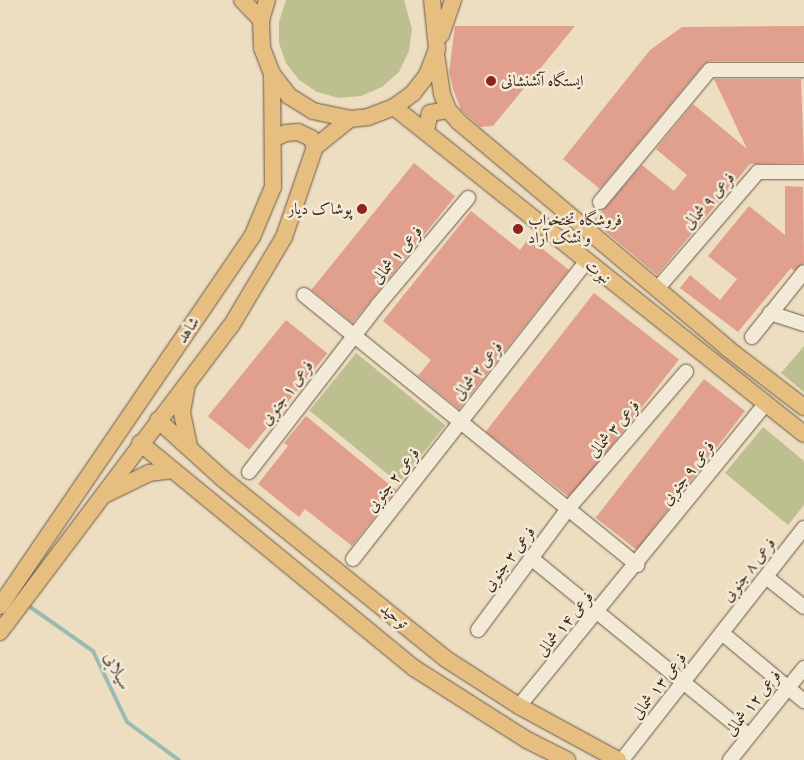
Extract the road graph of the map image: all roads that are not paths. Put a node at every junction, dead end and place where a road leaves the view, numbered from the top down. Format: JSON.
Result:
{"nodes":[{"id":1,"x":242,"y":0,"type":"edge"},
{"id":2,"x":267,"y":0,"type":"edge"},
{"id":3,"x":432,"y":0,"type":"edge"},
{"id":4,"x":453,"y":0,"type":"edge"},
{"id":5,"x":261,"y":20,"type":"junction"},
{"id":6,"x":436,"y":52,"type":"junction"},
{"id":7,"x":804,"y":70,"type":"edge"},
{"id":8,"x":272,"y":74,"type":"junction"},
{"id":9,"x":394,"y":108,"type":"junction"},
{"id":10,"x":448,"y":110,"type":"junction"},
{"id":11,"x":350,"y":119,"type":"junction"},
{"id":12,"x":426,"y":130,"type":"junction"},
{"id":13,"x":273,"y":139,"type":"junction"},
{"id":14,"x":315,"y":147,"type":"junction"},
{"id":15,"x":804,"y":172,"type":"edge"},
{"id":16,"x":468,"y":198,"type":"dead end"},
{"id":17,"x":600,"y":202,"type":"dead end"},
{"id":18,"x":586,"y":262,"type":"junction"},
{"id":19,"x":804,"y":272,"type":"edge"},
{"id":20,"x":657,"y":288,"type":"junction"},
{"id":21,"x":304,"y":295,"type":"dead end"},
{"id":22,"x":770,"y":313,"type":"junction"},
{"id":23,"x":804,"y":324,"type":"edge"},
{"id":24,"x":354,"y":336,"type":"junction"},
{"id":25,"x":752,"y":337,"type":"dead end"},
{"id":26,"x":686,"y":372,"type":"dead end"},
{"id":27,"x":187,"y":382,"type":"junction"},
{"id":28,"x":765,"y":404,"type":"junction"},
{"id":29,"x":804,"y":407,"type":"edge"},
{"id":30,"x":158,"y":420,"type":"junction"},
{"id":31,"x":460,"y":422,"type":"junction"},
{"id":32,"x":804,"y":434,"type":"edge"},
{"id":33,"x":140,"y":443,"type":"junction"},
{"id":34,"x":189,"y":446,"type":"junction"},
{"id":35,"x":172,"y":470,"type":"junction"},
{"id":36,"x":248,"y":472,"type":"dead end"},
{"id":37,"x":100,"y":498,"type":"junction"},
{"id":38,"x":568,"y":509,"type":"junction"},
{"id":39,"x":804,"y":528,"type":"edge"},
{"id":40,"x":531,"y":558,"type":"junction"},
{"id":41,"x":353,"y":559,"type":"dead end"},
{"id":42,"x":637,"y":565,"type":"junction"},
{"id":43,"x":766,"y":577,"type":"junction"},
{"id":44,"x":802,"y":605,"type":"edge"},
{"id":45,"x":0,"y":606,"type":"edge"},
{"id":46,"x":597,"y":613,"type":"junction"},
{"id":47,"x":478,"y":630,"type":"dead end"},
{"id":48,"x":0,"y":632,"type":"edge"},
{"id":49,"x":722,"y":633,"type":"junction"},
{"id":50,"x":804,"y":668,"type":"edge"},
{"id":51,"x":682,"y":683,"type":"junction"},
{"id":52,"x":787,"y":689,"type":"junction"},
{"id":53,"x":804,"y":701,"type":"edge"},
{"id":54,"x":520,"y":706,"type":"junction"},
{"id":55,"x":749,"y":736,"type":"junction"},
{"id":56,"x":566,"y":760,"type":"edge"},
{"id":57,"x":618,"y":760,"type":"edge"},
{"id":58,"x":622,"y":760,"type":"edge"},
{"id":59,"x":730,"y":760,"type":"edge"}],
"edges":[{"from":1,"to":5,"type":"main road"},
{"from":2,"to":5,"type":"main road"},
{"from":3,"to":6,"type":"main road"},
{"from":4,"to":6,"type":"main road"},
{"from":5,"to":8,"type":"main road"},
{"from":6,"to":9,"type":"main road"},
{"from":6,"to":10,"type":"main road"},
{"from":7,"to":17,"type":"street"},
{"from":8,"to":11,"type":"main road"},
{"from":8,"to":13,"type":"main road","name":"شاهد"},
{"from":9,"to":11,"type":"main road"},
{"from":9,"to":12,"type":"main road","name":"نبوت"},
{"from":10,"to":12,"type":"main road"},
{"from":10,"to":20,"type":"main road","name":"نبوت"},
{"from":11,"to":14,"type":"main road"},
{"from":12,"to":18,"type":"main road","name":"نبوت"},
{"from":13,"to":14,"type":"main road"},
{"from":13,"to":45,"type":"main road","name":"شاهد"},
{"from":14,"to":27,"type":"main road","name":"شاهد"},
{"from":15,"to":20,"type":"street","name":"فرعی ۹ شمالی"},
{"from":16,"to":24,"type":"street","name":"فرعی ۱ شمالی"},
{"from":18,"to":28,"type":"main road","name":"نبوت"},
{"from":18,"to":31,"type":"street","name":"فرعی ۲ شمالی"},
{"from":19,"to":22,"type":"street"},
{"from":20,"to":29,"type":"main road","name":"نبوت"},
{"from":21,"to":24,"type":"street"},
{"from":22,"to":23,"type":"street"},
{"from":22,"to":25,"type":"street"},
{"from":24,"to":31,"type":"street"},
{"from":24,"to":36,"type":"street","name":"فرعی ۱ جنوبی"},
{"from":26,"to":38,"type":"street","name":"فرعی ۳ شمالی"},
{"from":27,"to":30,"type":"main road","name":"شاهد"},
{"from":27,"to":34,"type":"main road"},
{"from":28,"to":32,"type":"main road","name":"نبوت"},
{"from":28,"to":42,"type":"street","name":"فرعی ۹ جنوبی"},
{"from":30,"to":33,"type":"main road","name":"شاهد"},
{"from":30,"to":34,"type":"main road","name":"توحید"},
{"from":31,"to":38,"type":"street"},
{"from":31,"to":41,"type":"street","name":"فرعی ۲ جنوبی"},
{"from":33,"to":35,"type":"main road","name":"توحید"},
{"from":33,"to":37,"type":"main road","name":"شاهد"},
{"from":34,"to":54,"type":"main road","name":"توحید"},
{"from":35,"to":37,"type":"main road"},
{"from":35,"to":56,"type":"main road","name":"توحید"},
{"from":37,"to":48,"type":"main road","name":"شاهد"},
{"from":38,"to":40,"type":"street","name":"فرعی ۳ جنوبی"},
{"from":38,"to":42,"type":"street"},
{"from":39,"to":43,"type":"street","name":"فرعی ۸ جنوبی"},
{"from":40,"to":46,"type":"street"},
{"from":40,"to":47,"type":"street","name":"فرعی ۳ جنوبی"},
{"from":42,"to":46,"type":"street","name":"فرعی ۱۴ شمالی"},
{"from":43,"to":44,"type":"street"},
{"from":43,"to":49,"type":"street","name":"فرعی ۸ جنوبی"},
{"from":46,"to":51,"type":"street"},
{"from":46,"to":54,"type":"street","name":"فرعی ۱۴ شمالی"},
{"from":49,"to":51,"type":"street","name":"فرعی ۱۳ شمالی"},
{"from":49,"to":52,"type":"street"},
{"from":50,"to":52,"type":"street","name":"فرعی ۱۲ شمالی"},
{"from":51,"to":55,"type":"street"},
{"from":51,"to":58,"type":"street","name":"فرعی ۱۳ شمالی"},
{"from":52,"to":53,"type":"street"},
{"from":52,"to":55,"type":"street","name":"فرعی ۱۲ شمالی"},
{"from":54,"to":57,"type":"main road","name":"توحید"},
{"from":55,"to":59,"type":"street","name":"فرعی ۱۲ شمالی"}]}
